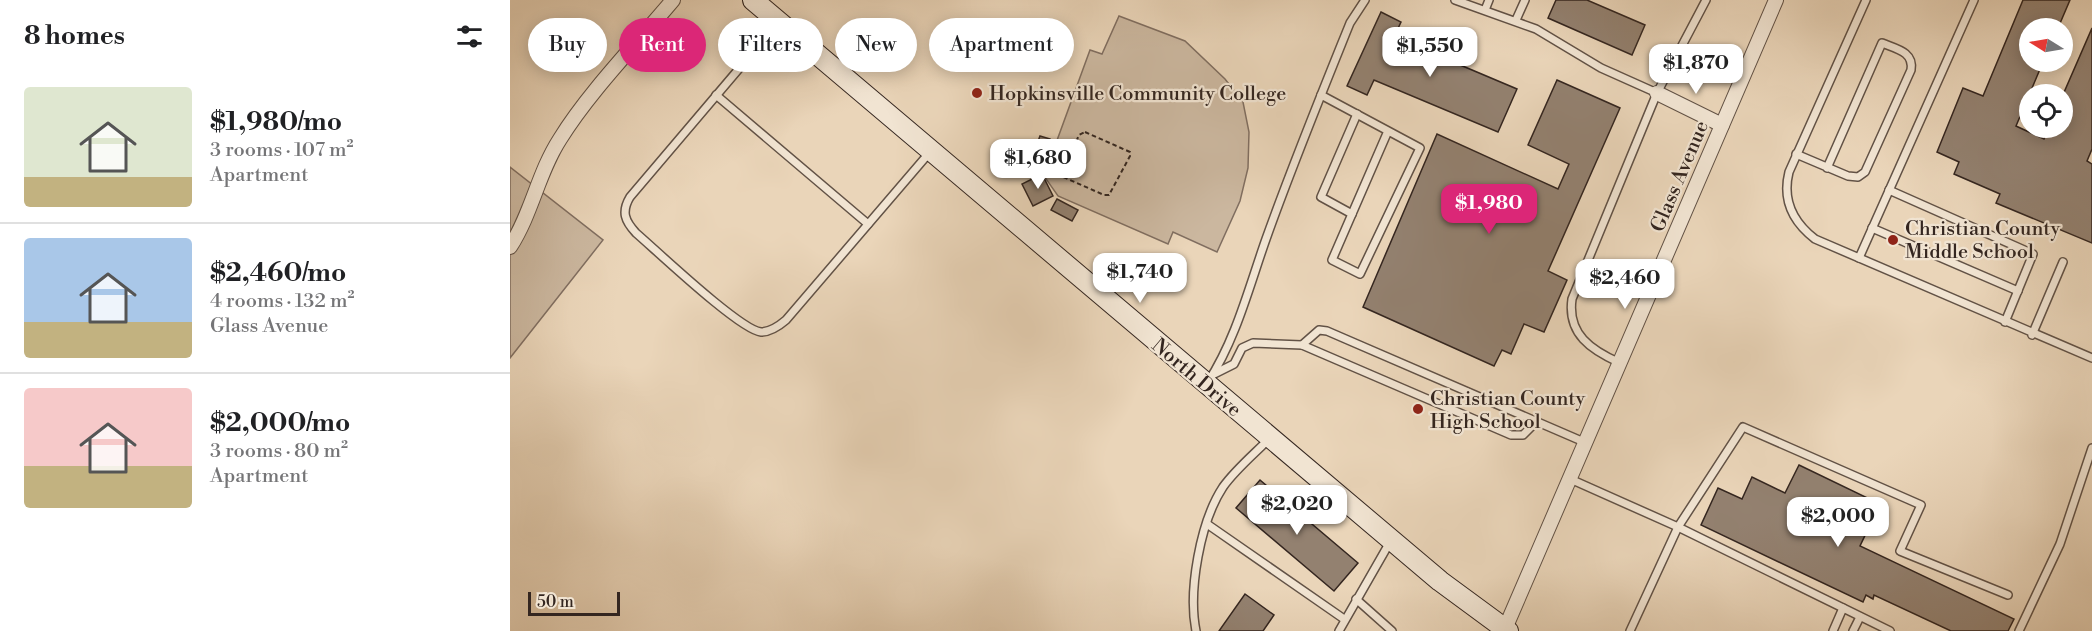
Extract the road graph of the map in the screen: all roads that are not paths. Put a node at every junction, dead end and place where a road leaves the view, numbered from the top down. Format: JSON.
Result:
{"nodes":[{"id":1,"x":673,"y":0,"type":"edge"},
{"id":2,"x":753,"y":0,"type":"edge"},
{"id":3,"x":1365,"y":0,"type":"edge"},
{"id":4,"x":1455,"y":0,"type":"edge"},
{"id":5,"x":1489,"y":0,"type":"edge"},
{"id":6,"x":1525,"y":0,"type":"edge"},
{"id":7,"x":1706,"y":0,"type":"edge"},
{"id":8,"x":1776,"y":0,"type":"edge"},
{"id":9,"x":1866,"y":0,"type":"edge"},
{"id":10,"x":1974,"y":0,"type":"edge"},
{"id":11,"x":1485,"y":10,"type":"junction"},
{"id":12,"x":774,"y":18,"type":"edge"},
{"id":13,"x":1516,"y":20,"type":"junction"},
{"id":14,"x":823,"y":59,"type":"edge"},
{"id":15,"x":736,"y":72,"type":"edge"},
{"id":16,"x":1657,"y":93,"type":"junction"},
{"id":17,"x":716,"y":95,"type":"junction"},
{"id":18,"x":1321,"y":95,"type":"junction"},
{"id":19,"x":1357,"y":114,"type":"junction"},
{"id":20,"x":1722,"y":125,"type":"junction"},
{"id":21,"x":1388,"y":131,"type":"junction"},
{"id":22,"x":931,"y":150,"type":"junction"},
{"id":23,"x":1796,"y":154,"type":"junction"},
{"id":24,"x":1827,"y":168,"type":"junction"},
{"id":25,"x":1889,"y":190,"type":"junction"},
{"id":26,"x":1352,"y":214,"type":"junction"},
{"id":27,"x":868,"y":224,"type":"junction"},
{"id":28,"x":1872,"y":228,"type":"junction"},
{"id":29,"x":510,"y":247,"type":"edge"},
{"id":30,"x":1858,"y":258,"type":"junction"},
{"id":31,"x":2062,"y":262,"type":"dead end"},
{"id":32,"x":2018,"y":291,"type":"junction"},
{"id":33,"x":2005,"y":322,"type":"junction"},
{"id":34,"x":2032,"y":335,"type":"junction"},
{"id":35,"x":1302,"y":345,"type":"junction"},
{"id":36,"x":2092,"y":358,"type":"edge"},
{"id":37,"x":1620,"y":363,"type":"junction"},
{"id":38,"x":1210,"y":379,"type":"junction"},
{"id":39,"x":1536,"y":422,"type":"junction"},
{"id":40,"x":1270,"y":438,"type":"junction"},
{"id":41,"x":1584,"y":442,"type":"junction"},
{"id":42,"x":2092,"y":448,"type":"edge"},
{"id":43,"x":1568,"y":478,"type":"junction"},
{"id":44,"x":1207,"y":524,"type":"junction"},
{"id":45,"x":1678,"y":527,"type":"junction"},
{"id":46,"x":1391,"y":540,"type":"junction"},
{"id":47,"x":2008,"y":595,"type":"dead end"},
{"id":48,"x":1356,"y":599,"type":"junction"},
{"id":49,"x":1843,"y":608,"type":"junction"},
{"id":50,"x":1860,"y":617,"type":"junction"},
{"id":51,"x":1344,"y":619,"type":"junction"},
{"id":52,"x":1877,"y":628,"type":"edge"},
{"id":53,"x":1506,"y":630,"type":"edge"},
{"id":54,"x":1196,"y":631,"type":"edge"},
{"id":55,"x":1339,"y":631,"type":"edge"},
{"id":56,"x":1392,"y":631,"type":"edge"},
{"id":57,"x":1630,"y":631,"type":"edge"},
{"id":58,"x":1833,"y":631,"type":"edge"},
{"id":59,"x":1853,"y":631,"type":"edge"},
{"id":60,"x":1890,"y":631,"type":"edge"},
{"id":61,"x":2019,"y":631,"type":"edge"}],
"edges":[{"from":1,"to":29,"type":"street"},
{"from":2,"to":12,"type":"main road","name":"North Drive"},
{"from":3,"to":18,"type":"lane"},
{"from":4,"to":11,"type":"lane"},
{"from":5,"to":11,"type":"lane"},
{"from":6,"to":13,"type":"lane"},
{"from":7,"to":16,"type":"lane"},
{"from":8,"to":20,"type":"street","name":"Glass Avenue"},
{"from":9,"to":23,"type":"lane"},
{"from":10,"to":25,"type":"lane"},
{"from":11,"to":13,"type":"lane"},
{"from":13,"to":16,"type":"lane"},
{"from":14,"to":22,"type":"main road","name":"North Drive"},
{"from":15,"to":17,"type":"lane"},
{"from":16,"to":20,"type":"street"},
{"from":16,"to":37,"type":"lane"},
{"from":17,"to":27,"type":"lane"},
{"from":17,"to":27,"type":"lane"},
{"from":18,"to":19,"type":"lane"},
{"from":18,"to":38,"type":"lane"},
{"from":19,"to":21,"type":"lane"},
{"from":19,"to":26,"type":"lane"},
{"from":20,"to":37,"type":"street","name":"Glass Avenue"},
{"from":21,"to":26,"type":"lane"},
{"from":21,"to":26,"type":"lane"},
{"from":22,"to":27,"type":"lane"},
{"from":22,"to":38,"type":"main road","name":"North Drive"},
{"from":23,"to":24,"type":"lane"},
{"from":23,"to":30,"type":"lane"},
{"from":24,"to":24,"type":"lane"},
{"from":25,"to":28,"type":"lane"},
{"from":25,"to":32,"type":"lane"},
{"from":28,"to":30,"type":"lane"},
{"from":28,"to":32,"type":"lane"},
{"from":30,"to":33,"type":"lane"},
{"from":31,"to":34,"type":"lane"},
{"from":32,"to":33,"type":"lane"},
{"from":33,"to":34,"type":"lane"},
{"from":34,"to":36,"type":"lane"},
{"from":35,"to":38,"type":"lane"},
{"from":35,"to":39,"type":"lane"},
{"from":35,"to":39,"type":"lane"},
{"from":37,"to":41,"type":"street","name":"Glass Avenue"},
{"from":38,"to":40,"type":"main road","name":"North Drive"},
{"from":39,"to":41,"type":"lane"},
{"from":40,"to":44,"type":"lane"},
{"from":40,"to":46,"type":"main road","name":"North Drive"},
{"from":41,"to":43,"type":"street","name":"Glass Avenue"},
{"from":42,"to":61,"type":"lane"},
{"from":43,"to":45,"type":"lane"},
{"from":43,"to":53,"type":"street","name":"Glass Avenue"},
{"from":44,"to":51,"type":"lane"},
{"from":44,"to":54,"type":"lane"},
{"from":45,"to":47,"type":"lane"},
{"from":45,"to":49,"type":"lane"},
{"from":45,"to":57,"type":"lane"},
{"from":46,"to":48,"type":"lane"},
{"from":46,"to":53,"type":"main road","name":"North Drive"},
{"from":48,"to":51,"type":"lane"},
{"from":48,"to":56,"type":"lane"},
{"from":49,"to":50,"type":"lane"},
{"from":49,"to":58,"type":"lane"},
{"from":50,"to":52,"type":"lane"},
{"from":50,"to":59,"type":"lane"},
{"from":51,"to":55,"type":"lane"},
{"from":52,"to":60,"type":"lane"}]}
